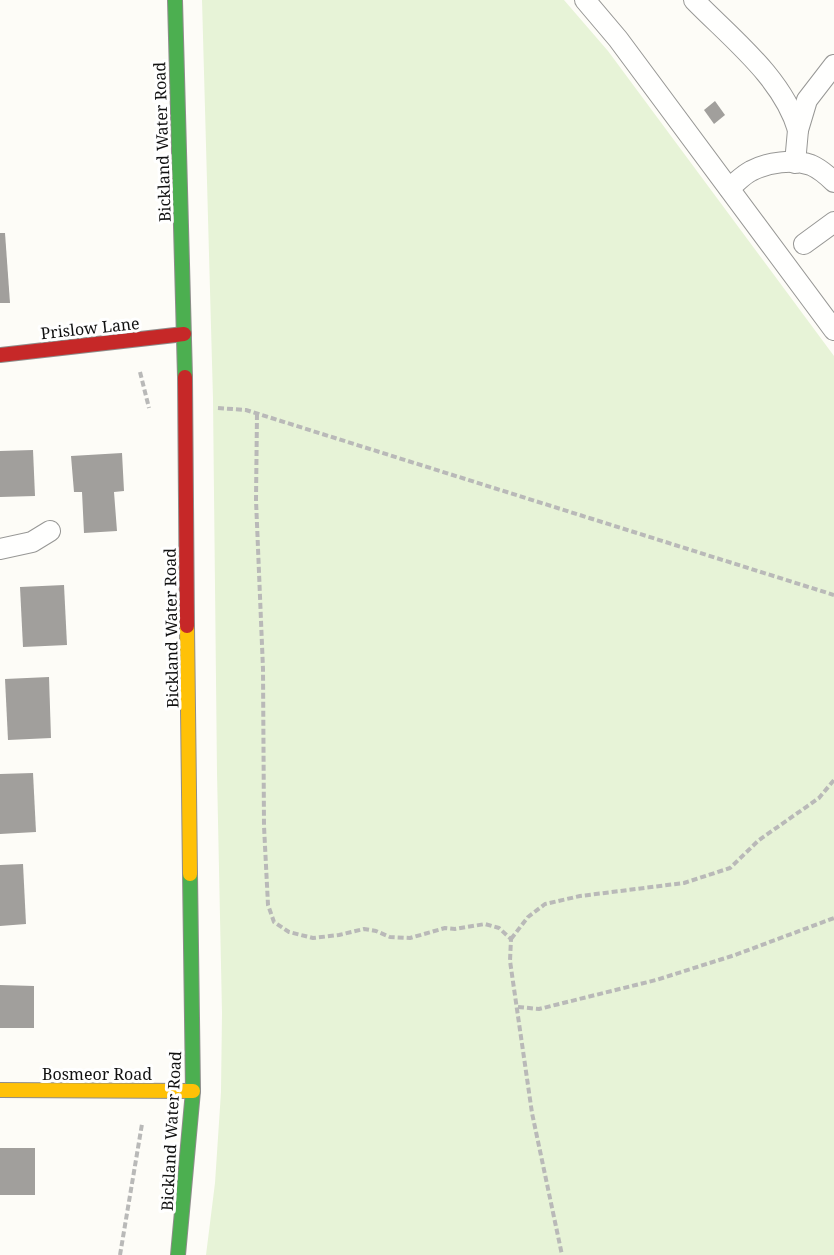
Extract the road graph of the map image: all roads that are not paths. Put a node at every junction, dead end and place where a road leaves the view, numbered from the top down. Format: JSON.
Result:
{"nodes":[{"id":1,"x":175,"y":0,"type":"edge"},
{"id":2,"x":585,"y":0,"type":"edge"},
{"id":3,"x":694,"y":0,"type":"edge"},
{"id":4,"x":834,"y":65,"type":"edge"},
{"id":5,"x":798,"y":130,"type":"junction"},
{"id":6,"x":795,"y":163,"type":"junction"},
{"id":7,"x":834,"y":182,"type":"edge"},
{"id":8,"x":729,"y":188,"type":"junction"},
{"id":9,"x":834,"y":222,"type":"edge"},
{"id":10,"x":804,"y":244,"type":"dead end"},
{"id":11,"x":834,"y":330,"type":"edge"},
{"id":12,"x":184,"y":334,"type":"junction"},
{"id":13,"x":0,"y":355,"type":"edge"},
{"id":14,"x":50,"y":531,"type":"dead end"},
{"id":15,"x":0,"y":549,"type":"edge"},
{"id":16,"x":0,"y":1090,"type":"edge"},
{"id":17,"x":193,"y":1092,"type":"junction"},
{"id":18,"x":178,"y":1255,"type":"edge"}],
"edges":[{"from":1,"to":12,"type":"street","name":"Bickland Water Road"},
{"from":2,"to":8,"type":"lane"},
{"from":3,"to":5,"type":"lane"},
{"from":4,"to":5,"type":"lane"},
{"from":5,"to":6,"type":"lane"},
{"from":6,"to":7,"type":"lane"},
{"from":6,"to":8,"type":"lane"},
{"from":8,"to":11,"type":"lane"},
{"from":9,"to":10,"type":"lane"},
{"from":12,"to":13,"type":"street","name":"Prislow Lane"},
{"from":12,"to":17,"type":"street","name":"Bickland Water Road"},
{"from":14,"to":15,"type":"lane"},
{"from":16,"to":17,"type":"street","name":"Bosmeor Road"},
{"from":17,"to":18,"type":"street","name":"Bickland Water Road"}]}
